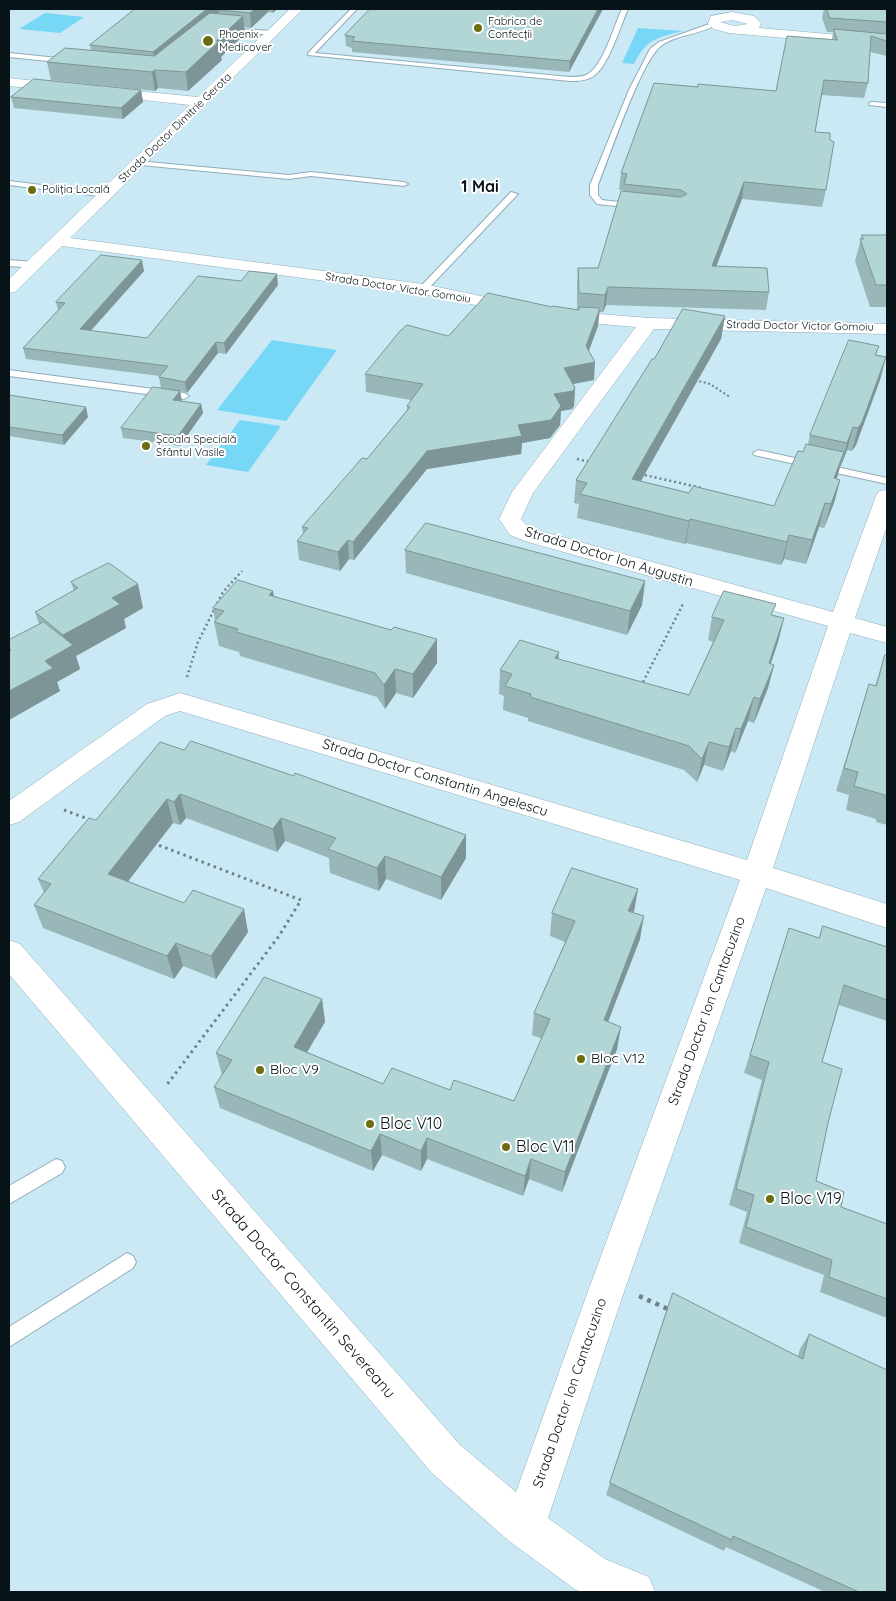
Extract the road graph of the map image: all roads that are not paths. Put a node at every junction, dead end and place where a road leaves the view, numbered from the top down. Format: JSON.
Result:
{"nodes":[{"id":1,"x":297,"y":9,"type":"edge"},
{"id":2,"x":354,"y":9,"type":"edge"},
{"id":3,"x":625,"y":9,"type":"edge"},
{"id":4,"x":723,"y":11,"type":"edge"},
{"id":5,"x":714,"y":24,"type":"junction"},
{"id":6,"x":747,"y":24,"type":"junction"},
{"id":7,"x":220,"y":28,"type":"edge"},
{"id":8,"x":729,"y":29,"type":"junction"},
{"id":9,"x":696,"y":32,"type":"junction"},
{"id":10,"x":272,"y":33,"type":"junction"},
{"id":11,"x":887,"y":43,"type":"edge"},
{"id":12,"x":9,"y":55,"type":"edge"},
{"id":13,"x":78,"y":62,"type":"edge"},
{"id":14,"x":9,"y":82,"type":"edge"},
{"id":15,"x":76,"y":89,"type":"edge"},
{"id":16,"x":96,"y":91,"type":"edge"},
{"id":17,"x":202,"y":102,"type":"junction"},
{"id":18,"x":871,"y":104,"type":"dead end"},
{"id":19,"x":887,"y":104,"type":"edge"},
{"id":20,"x":140,"y":162,"type":"junction"},
{"id":21,"x":9,"y":183,"type":"edge"},
{"id":22,"x":404,"y":184,"type":"dead end"},
{"id":23,"x":514,"y":194,"type":"dead end"},
{"id":24,"x":107,"y":195,"type":"junction"},
{"id":25,"x":649,"y":207,"type":"edge"},
{"id":26,"x":59,"y":242,"type":"junction"},
{"id":27,"x":9,"y":263,"type":"edge"},
{"id":28,"x":34,"y":266,"type":"junction"},
{"id":29,"x":9,"y":288,"type":"edge"},
{"id":30,"x":422,"y":289,"type":"junction"},
{"id":31,"x":649,"y":323,"type":"junction"},
{"id":32,"x":887,"y":329,"type":"edge"},
{"id":33,"x":9,"y":373,"type":"edge"},
{"id":34,"x":184,"y":396,"type":"edge"},
{"id":35,"x":758,"y":453,"type":"dead end"},
{"id":36,"x":887,"y":481,"type":"edge"},
{"id":37,"x":887,"y":496,"type":"edge"},
{"id":38,"x":841,"y":623,"type":"junction"},
{"id":39,"x":887,"y":636,"type":"edge"},
{"id":40,"x":9,"y":815,"type":"edge"},
{"id":41,"x":757,"y":874,"type":"junction"},
{"id":42,"x":887,"y":916,"type":"edge"},
{"id":43,"x":9,"y":953,"type":"edge"},
{"id":44,"x":56,"y":1167,"type":"dead end"},
{"id":45,"x":9,"y":1196,"type":"edge"},
{"id":46,"x":127,"y":1262,"type":"dead end"},
{"id":47,"x":9,"y":1338,"type":"edge"},
{"id":48,"x":524,"y":1526,"type":"junction"},
{"id":49,"x":588,"y":1584,"type":"edge"},
{"id":50,"x":634,"y":1592,"type":"edge"}],
"edges":[{"from":1,"to":10,"type":"street","name":"Strada Doctor Dimitrie Gerota"},
{"from":2,"to":3,"type":"lane"},
{"from":4,"to":5,"type":"street"},
{"from":4,"to":6,"type":"street"},
{"from":5,"to":8,"type":"street"},
{"from":5,"to":9,"type":"lane"},
{"from":6,"to":8,"type":"street"},
{"from":6,"to":11,"type":"street"},
{"from":7,"to":10,"type":"lane"},
{"from":8,"to":9,"type":"lane"},
{"from":9,"to":25,"type":"lane"},
{"from":10,"to":17,"type":"street","name":"Strada Doctor Dimitrie Gerota"},
{"from":12,"to":13,"type":"lane"},
{"from":14,"to":15,"type":"street"},
{"from":16,"to":17,"type":"street"},
{"from":17,"to":20,"type":"street","name":"Strada Doctor Dimitrie Gerota"},
{"from":18,"to":19,"type":"lane"},
{"from":20,"to":22,"type":"lane"},
{"from":20,"to":24,"type":"street","name":"Strada Doctor Dimitrie Gerota"},
{"from":21,"to":24,"type":"lane"},
{"from":23,"to":30,"type":"lane"},
{"from":24,"to":26,"type":"street","name":"Strada Doctor Dimitrie Gerota"},
{"from":26,"to":28,"type":"street","name":"Strada Doctor Dimitrie Gerota"},
{"from":26,"to":30,"type":"street","name":"Strada Doctor Victor Gomoiu"},
{"from":27,"to":28,"type":"lane"},
{"from":28,"to":29,"type":"street","name":"Strada Doctor Dimitrie Gerota"},
{"from":30,"to":31,"type":"street","name":"Strada Doctor Victor Gomoiu"},
{"from":31,"to":32,"type":"street","name":"Strada Doctor Victor Gomoiu"},
{"from":31,"to":38,"type":"street","name":"Strada Doctor Ion Augustin"},
{"from":33,"to":34,"type":"lane"},
{"from":35,"to":36,"type":"lane"},
{"from":37,"to":38,"type":"street","name":"Strada Doctor Ion Cantacuzino"},
{"from":38,"to":39,"type":"street","name":"Strada Doctor Ion Augustin"},
{"from":38,"to":41,"type":"street","name":"Strada Doctor Ion Cantacuzino"},
{"from":40,"to":41,"type":"street","name":"Strada Doctor Constantin Angelescu"},
{"from":41,"to":42,"type":"street","name":"Strada Doctor Constantin Angelescu"},
{"from":41,"to":48,"type":"street","name":"Strada Doctor Ion Cantacuzino"},
{"from":43,"to":48,"type":"street","name":"Strada Doctor Constantin Severeanu"},
{"from":44,"to":45,"type":"lane"},
{"from":46,"to":47,"type":"lane"},
{"from":48,"to":49,"type":"street","name":"Strada Doctor Constantin Severeanu"},
{"from":49,"to":50,"type":"street","name":"Strada Doctor Constantin Severeanu"}]}
